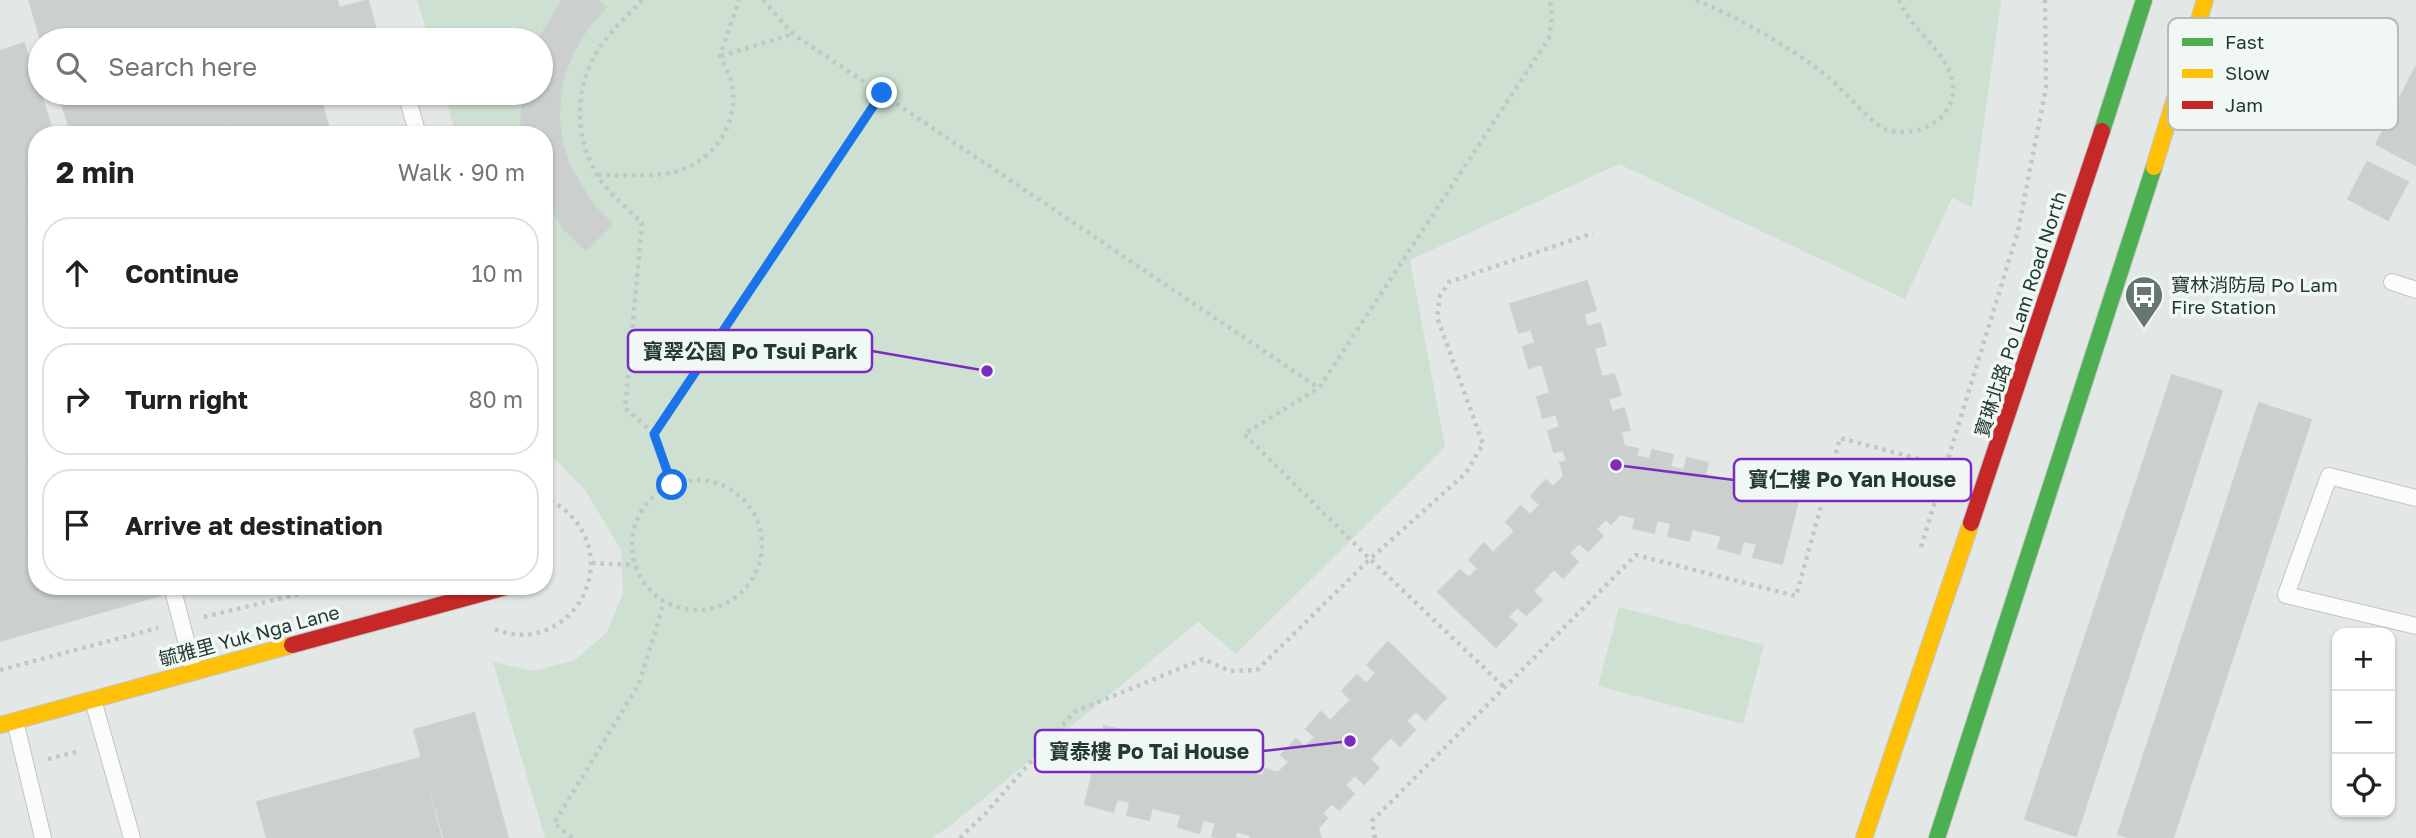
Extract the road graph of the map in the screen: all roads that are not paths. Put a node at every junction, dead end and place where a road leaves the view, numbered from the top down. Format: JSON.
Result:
{"nodes":[{"id":1,"x":2144,"y":0,"type":"edge"},
{"id":2,"x":2205,"y":0,"type":"edge"},
{"id":3,"x":2199,"y":18,"type":"edge"},
{"id":4,"x":409,"y":105,"type":"edge"},
{"id":5,"x":2168,"y":120,"type":"edge"},
{"id":6,"x":415,"y":126,"type":"edge"},
{"id":7,"x":2392,"y":282,"type":"dead end"},
{"id":8,"x":2416,"y":290,"type":"edge"},
{"id":9,"x":2416,"y":498,"type":"edge"},
{"id":10,"x":174,"y":595,"type":"edge"},
{"id":11,"x":477,"y":595,"type":"edge"},
{"id":12,"x":2416,"y":626,"type":"edge"},
{"id":13,"x":194,"y":672,"type":"junction"},
{"id":14,"x":93,"y":700,"type":"junction"},
{"id":15,"x":8,"y":723,"type":"edge"},
{"id":16,"x":43,"y":838,"type":"edge"},
{"id":17,"x":132,"y":838,"type":"edge"},
{"id":18,"x":1864,"y":838,"type":"edge"},
{"id":19,"x":1937,"y":838,"type":"edge"}],
"edges":[{"from":1,"to":18,"type":"main road","name":"寶琳北路 Po Lam Road North"},
{"from":2,"to":3,"type":"main road"},
{"from":4,"to":6,"type":"lane"},
{"from":5,"to":19,"type":"main road"},
{"from":7,"to":8,"type":"lane"},
{"from":9,"to":12,"type":"lane"},
{"from":10,"to":13,"type":"lane"},
{"from":11,"to":13,"type":"main road","name":"毓雅里 Yuk Nga Lane"},
{"from":13,"to":14,"type":"main road","name":"毓雅里 Yuk Nga Lane"},
{"from":14,"to":15,"type":"main road","name":"毓雅里 Yuk Nga Lane"},
{"from":14,"to":17,"type":"lane"},
{"from":15,"to":16,"type":"lane"}]}
